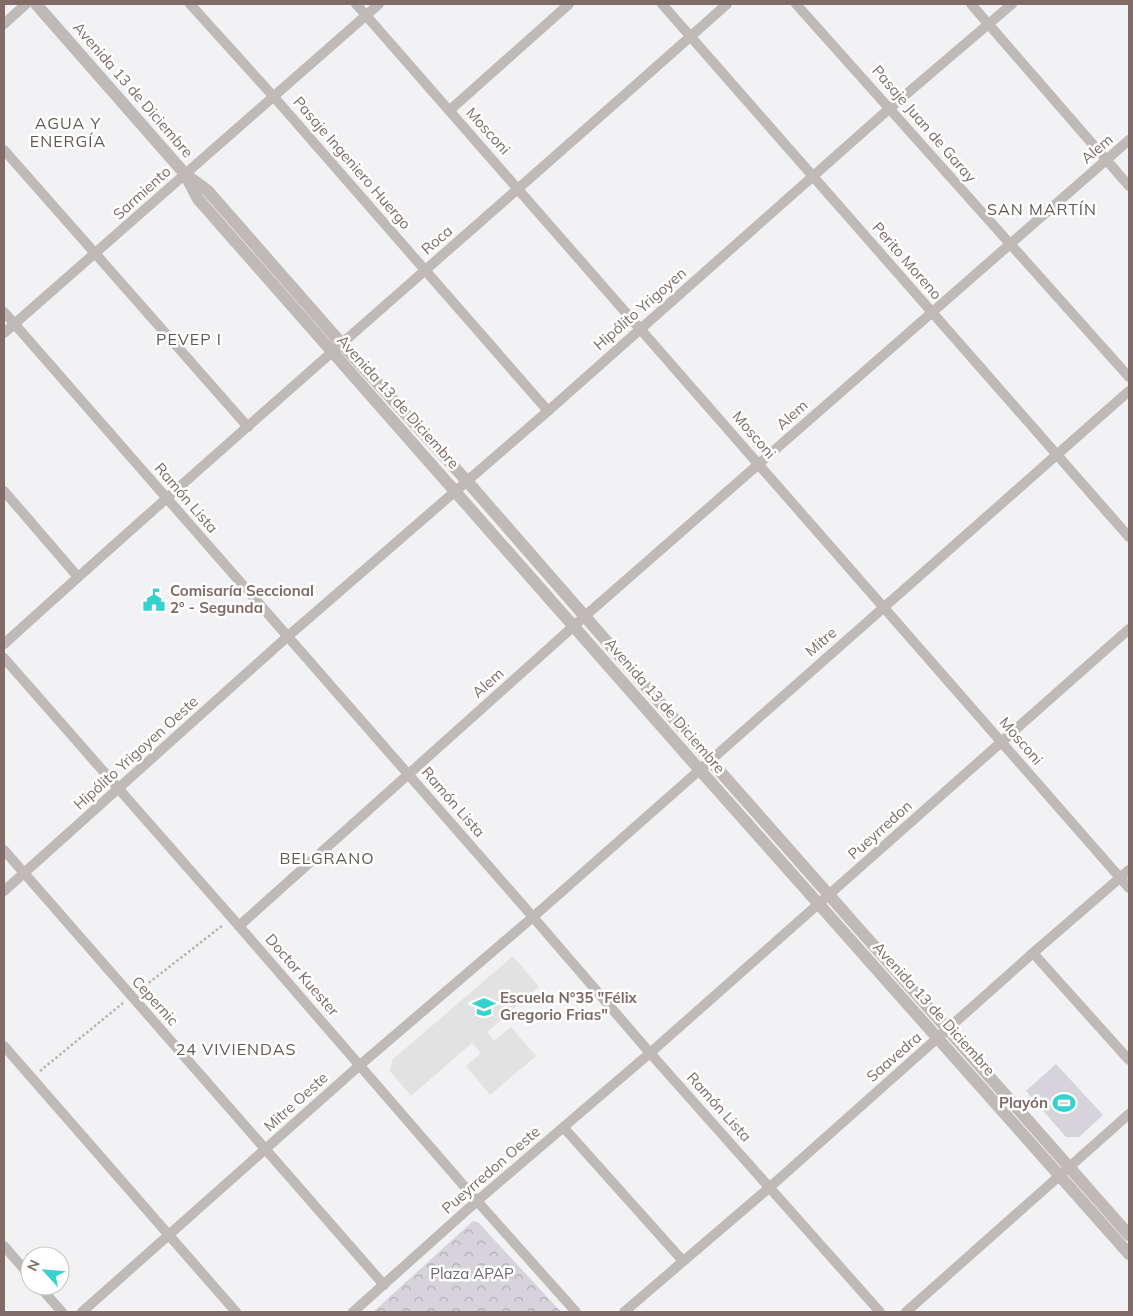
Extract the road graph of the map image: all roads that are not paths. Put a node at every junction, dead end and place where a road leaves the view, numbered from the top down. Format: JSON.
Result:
{"nodes":[{"id":1,"x":26,"y":4,"type":"edge"},
{"id":2,"x":36,"y":4,"type":"edge"},
{"id":3,"x":190,"y":4,"type":"edge"},
{"id":4,"x":356,"y":4,"type":"edge"},
{"id":5,"x":379,"y":4,"type":"edge"},
{"id":6,"x":569,"y":4,"type":"edge"},
{"id":7,"x":662,"y":4,"type":"edge"},
{"id":8,"x":727,"y":4,"type":"edge"},
{"id":9,"x":796,"y":4,"type":"edge"},
{"id":10,"x":971,"y":4,"type":"edge"},
{"id":11,"x":1012,"y":4,"type":"edge"},
{"id":12,"x":366,"y":15,"type":"junction"},
{"id":13,"x":4,"y":24,"type":"edge"},
{"id":14,"x":989,"y":24,"type":"junction"},
{"id":15,"x":691,"y":36,"type":"junction"},
{"id":16,"x":274,"y":97,"type":"junction"},
{"id":17,"x":890,"y":108,"type":"junction"},
{"id":18,"x":450,"y":110,"type":"junction"},
{"id":19,"x":1129,"y":140,"type":"edge"},
{"id":20,"x":4,"y":150,"type":"edge"},
{"id":21,"x":1106,"y":160,"type":"junction"},
{"id":22,"x":185,"y":174,"type":"junction"},
{"id":23,"x":813,"y":176,"type":"junction"},
{"id":24,"x":1129,"y":186,"type":"edge"},
{"id":25,"x":519,"y":188,"type":"junction"},
{"id":26,"x":1009,"y":244,"type":"junction"},
{"id":27,"x":95,"y":255,"type":"junction"},
{"id":28,"x":426,"y":271,"type":"junction"},
{"id":29,"x":4,"y":312,"type":"edge"},
{"id":30,"x":931,"y":312,"type":"junction"},
{"id":31,"x":14,"y":324,"type":"junction"},
{"id":32,"x":641,"y":328,"type":"junction"},
{"id":33,"x":4,"y":333,"type":"edge"},
{"id":34,"x":341,"y":343,"type":"junction"},
{"id":35,"x":331,"y":352,"type":"junction"},
{"id":36,"x":1129,"y":377,"type":"edge"},
{"id":37,"x":1129,"y":391,"type":"edge"},
{"id":38,"x":548,"y":411,"type":"junction"},
{"id":39,"x":248,"y":427,"type":"junction"},
{"id":40,"x":1057,"y":454,"type":"junction"},
{"id":41,"x":759,"y":464,"type":"junction"},
{"id":42,"x":466,"y":480,"type":"junction"},
{"id":43,"x":4,"y":491,"type":"edge"},
{"id":44,"x":455,"y":491,"type":"junction"},
{"id":45,"x":167,"y":499,"type":"junction"},
{"id":46,"x":1129,"y":537,"type":"edge"},
{"id":47,"x":78,"y":577,"type":"junction"},
{"id":48,"x":884,"y":607,"type":"junction"},
{"id":49,"x":585,"y":616,"type":"junction"},
{"id":50,"x":574,"y":627,"type":"junction"},
{"id":51,"x":1129,"y":629,"type":"edge"},
{"id":52,"x":287,"y":637,"type":"junction"},
{"id":53,"x":4,"y":644,"type":"edge"},
{"id":54,"x":4,"y":658,"type":"edge"},
{"id":55,"x":1002,"y":742,"type":"junction"},
{"id":56,"x":710,"y":760,"type":"junction"},
{"id":57,"x":699,"y":769,"type":"junction"},
{"id":58,"x":408,"y":774,"type":"junction"},
{"id":59,"x":118,"y":789,"type":"junction"},
{"id":60,"x":4,"y":850,"type":"edge"},
{"id":61,"x":1129,"y":870,"type":"edge"},
{"id":62,"x":24,"y":873,"type":"junction"},
{"id":63,"x":1120,"y":878,"type":"junction"},
{"id":64,"x":1129,"y":888,"type":"edge"},
{"id":65,"x":4,"y":891,"type":"edge"},
{"id":66,"x":829,"y":895,"type":"junction"},
{"id":67,"x":818,"y":904,"type":"junction"},
{"id":68,"x":533,"y":917,"type":"junction"},
{"id":69,"x":235,"y":922,"type":"junction"},
{"id":70,"x":1033,"y":953,"type":"junction"},
{"id":71,"x":942,"y":1033,"type":"junction"},
{"id":72,"x":4,"y":1046,"type":"edge"},
{"id":73,"x":650,"y":1053,"type":"junction"},
{"id":74,"x":1129,"y":1060,"type":"edge"},
{"id":75,"x":360,"y":1065,"type":"junction"},
{"id":76,"x":1129,"y":1114,"type":"edge"},
{"id":77,"x":564,"y":1128,"type":"junction"},
{"id":78,"x":266,"y":1148,"type":"junction"},
{"id":79,"x":1065,"y":1172,"type":"junction"},
{"id":80,"x":770,"y":1187,"type":"junction"},
{"id":81,"x":477,"y":1201,"type":"junction"},
{"id":82,"x":168,"y":1234,"type":"junction"},
{"id":83,"x":1129,"y":1235,"type":"edge"},
{"id":84,"x":4,"y":1246,"type":"edge"},
{"id":85,"x":1129,"y":1254,"type":"edge"},
{"id":86,"x":683,"y":1261,"type":"junction"},
{"id":87,"x":20,"y":1264,"type":"edge"},
{"id":88,"x":384,"y":1285,"type":"junction"},
{"id":89,"x":48,"y":1296,"type":"edge"},
{"id":90,"x":62,"y":1312,"type":"edge"},
{"id":91,"x":82,"y":1312,"type":"edge"},
{"id":92,"x":236,"y":1312,"type":"edge"},
{"id":93,"x":353,"y":1312,"type":"edge"},
{"id":94,"x":576,"y":1312,"type":"edge"},
{"id":95,"x":624,"y":1312,"type":"edge"},
{"id":96,"x":880,"y":1312,"type":"edge"},
{"id":97,"x":906,"y":1312,"type":"edge"}],
"edges":[{"from":1,"to":13,"type":"street"},
{"from":2,"to":22,"type":"street","name":"Avenida 13 de Diciembre"},
{"from":3,"to":16,"type":"street","name":"Pasaje Ingeniero Huergo"},
{"from":4,"to":12,"type":"street","name":"Mosconi"},
{"from":5,"to":12,"type":"street","name":"Sarmiento"},
{"from":6,"to":18,"type":"street"},
{"from":7,"to":15,"type":"street","name":"Perito Moreno"},
{"from":8,"to":15,"type":"street","name":"Roca"},
{"from":9,"to":17,"type":"street","name":"Pasaje Juan de Garay"},
{"from":10,"to":14,"type":"street"},
{"from":11,"to":14,"type":"street","name":"Hipólito Yrigoyen"},
{"from":12,"to":16,"type":"street","name":"Sarmiento"},
{"from":12,"to":18,"type":"street","name":"Mosconi"},
{"from":14,"to":17,"type":"street","name":"Hipólito Yrigoyen"},
{"from":14,"to":21,"type":"street"},
{"from":15,"to":23,"type":"street","name":"Perito Moreno"},
{"from":15,"to":25,"type":"street","name":"Roca"},
{"from":16,"to":22,"type":"street","name":"Sarmiento"},
{"from":16,"to":28,"type":"street","name":"Pasaje Ingeniero Huergo"},
{"from":17,"to":23,"type":"street","name":"Hipólito Yrigoyen"},
{"from":17,"to":26,"type":"street","name":"Pasaje Juan de Garay"},
{"from":18,"to":25,"type":"street","name":"Mosconi"},
{"from":19,"to":21,"type":"street","name":"Alem"},
{"from":20,"to":27,"type":"street"},
{"from":21,"to":24,"type":"street"},
{"from":21,"to":26,"type":"street","name":"Alem"},
{"from":22,"to":27,"type":"street","name":"Sarmiento"},
{"from":22,"to":34,"type":"street","name":"Avenida 13 de Diciembre"},
{"from":22,"to":35,"type":"street","name":"Avenida 13 de Diciembre"},
{"from":23,"to":30,"type":"street","name":"Perito Moreno"},
{"from":23,"to":32,"type":"street","name":"Hipólito Yrigoyen"},
{"from":25,"to":28,"type":"street","name":"Roca"},
{"from":25,"to":32,"type":"street","name":"Mosconi"},
{"from":26,"to":30,"type":"street","name":"Alem"},
{"from":26,"to":36,"type":"street","name":"Pasaje Juan de Garay"},
{"from":27,"to":31,"type":"street","name":"Sarmiento"},
{"from":27,"to":39,"type":"street"},
{"from":28,"to":34,"type":"street","name":"Roca"},
{"from":28,"to":38,"type":"street","name":"Pasaje Ingeniero Huergo"},
{"from":29,"to":31,"type":"street","name":"Ramón Lista"},
{"from":30,"to":40,"type":"street","name":"Perito Moreno"},
{"from":30,"to":41,"type":"street","name":"Alem"},
{"from":31,"to":33,"type":"street","name":"Sarmiento"},
{"from":31,"to":45,"type":"street","name":"Ramón Lista"},
{"from":32,"to":38,"type":"street","name":"Hipólito Yrigoyen"},
{"from":32,"to":41,"type":"street","name":"Mosconi"},
{"from":34,"to":35,"type":"street","name":"Roca"},
{"from":34,"to":42,"type":"street","name":"Avenida 13 de Diciembre"},
{"from":35,"to":39,"type":"street","name":"Roca"},
{"from":35,"to":44,"type":"street","name":"Avenida 13 de Diciembre"},
{"from":37,"to":40,"type":"street","name":"Mitre"},
{"from":38,"to":42,"type":"street","name":"Hipólito Yrigoyen"},
{"from":39,"to":45,"type":"street","name":"Roca"},
{"from":40,"to":46,"type":"street","name":"Perito Moreno"},
{"from":40,"to":48,"type":"street","name":"Mitre"},
{"from":41,"to":48,"type":"street","name":"Mosconi"},
{"from":41,"to":49,"type":"street","name":"Alem"},
{"from":42,"to":44,"type":"street","name":"Hipólito Yrigoyen"},
{"from":42,"to":49,"type":"street","name":"Avenida 13 de Diciembre"},
{"from":43,"to":47,"type":"street"},
{"from":44,"to":50,"type":"street","name":"Avenida 13 de Diciembre"},
{"from":44,"to":52,"type":"street","name":"Hipólito Yrigoyen"},
{"from":45,"to":47,"type":"street","name":"Roca"},
{"from":45,"to":52,"type":"street","name":"Ramón Lista"},
{"from":47,"to":53,"type":"street","name":"Roca"},
{"from":48,"to":55,"type":"street","name":"Mosconi"},
{"from":48,"to":56,"type":"street","name":"Mitre"},
{"from":49,"to":50,"type":"street","name":"Alem"},
{"from":49,"to":56,"type":"street","name":"Avenida 13 de Diciembre"},
{"from":50,"to":57,"type":"street","name":"Avenida 13 de Diciembre"},
{"from":50,"to":58,"type":"street","name":"Alem"},
{"from":51,"to":55,"type":"street","name":"Pueyrredon"},
{"from":52,"to":58,"type":"street","name":"Ramón Lista"},
{"from":52,"to":59,"type":"street","name":"Hipólito Yrigoyen Oeste"},
{"from":54,"to":59,"type":"street","name":"Doctor Kuester"},
{"from":55,"to":63,"type":"street","name":"Mosconi"},
{"from":55,"to":66,"type":"street","name":"Pueyrredon"},
{"from":56,"to":57,"type":"street","name":"Mitre"},
{"from":56,"to":66,"type":"street","name":"Avenida 13 de Diciembre"},
{"from":57,"to":67,"type":"street","name":"Avenida 13 de Diciembre"},
{"from":57,"to":68,"type":"street","name":"Mitre"},
{"from":58,"to":68,"type":"street","name":"Ramón Lista"},
{"from":58,"to":69,"type":"street","name":"Alem"},
{"from":59,"to":62,"type":"street","name":"Hipólito Yrigoyen Oeste"},
{"from":59,"to":69,"type":"street","name":"Doctor Kuester"},
{"from":60,"to":62,"type":"street","name":"Cepernic"},
{"from":61,"to":63,"type":"street","name":"Saavedra"},
{"from":62,"to":65,"type":"street","name":"Hipólito Yrigoyen Oeste"},
{"from":62,"to":78,"type":"street","name":"Cepernic"},
{"from":63,"to":64,"type":"street","name":"Mosconi"},
{"from":63,"to":70,"type":"street","name":"Saavedra"},
{"from":66,"to":67,"type":"street","name":"Pueyrredon"},
{"from":66,"to":71,"type":"street","name":"Avenida 13 de Diciembre"},
{"from":67,"to":71,"type":"street","name":"Avenida 13 de Diciembre"},
{"from":67,"to":73,"type":"street","name":"Pueyrredon"},
{"from":68,"to":73,"type":"street","name":"Ramón Lista"},
{"from":68,"to":75,"type":"street","name":"Mitre Oeste"},
{"from":69,"to":75,"type":"street","name":"Doctor Kuester"},
{"from":70,"to":71,"type":"street","name":"Saavedra"},
{"from":70,"to":74,"type":"street"},
{"from":71,"to":79,"type":"street","name":"Avenida 13 de Diciembre"},
{"from":71,"to":80,"type":"street","name":"Saavedra"},
{"from":72,"to":82,"type":"street"},
{"from":73,"to":77,"type":"street","name":"Pueyrredon Oeste"},
{"from":73,"to":80,"type":"street","name":"Ramón Lista"},
{"from":75,"to":78,"type":"street","name":"Mitre Oeste"},
{"from":75,"to":81,"type":"street","name":"Doctor Kuester"},
{"from":76,"to":79,"type":"street"},
{"from":77,"to":81,"type":"street","name":"Pueyrredon Oeste"},
{"from":77,"to":86,"type":"street"},
{"from":78,"to":82,"type":"street","name":"Mitre Oeste"},
{"from":78,"to":88,"type":"street","name":"Cepernic"},
{"from":79,"to":83,"type":"street","name":"Avenida 13 de Diciembre"},
{"from":79,"to":85,"type":"street","name":"Avenida 13 de Diciembre"},
{"from":79,"to":97,"type":"street"},
{"from":80,"to":86,"type":"street","name":"Saavedra"},
{"from":80,"to":96,"type":"street","name":"Ramón Lista"},
{"from":81,"to":88,"type":"street","name":"Pueyrredon Oeste"},
{"from":81,"to":94,"type":"street","name":"Doctor Kuester"},
{"from":82,"to":91,"type":"street","name":"Mitre Oeste"},
{"from":82,"to":92,"type":"street"},
{"from":84,"to":87,"type":"street"},
{"from":86,"to":95,"type":"street","name":"Saavedra"},
{"from":88,"to":93,"type":"street","name":"Pueyrredon Oeste"},
{"from":89,"to":90,"type":"street"}]}
